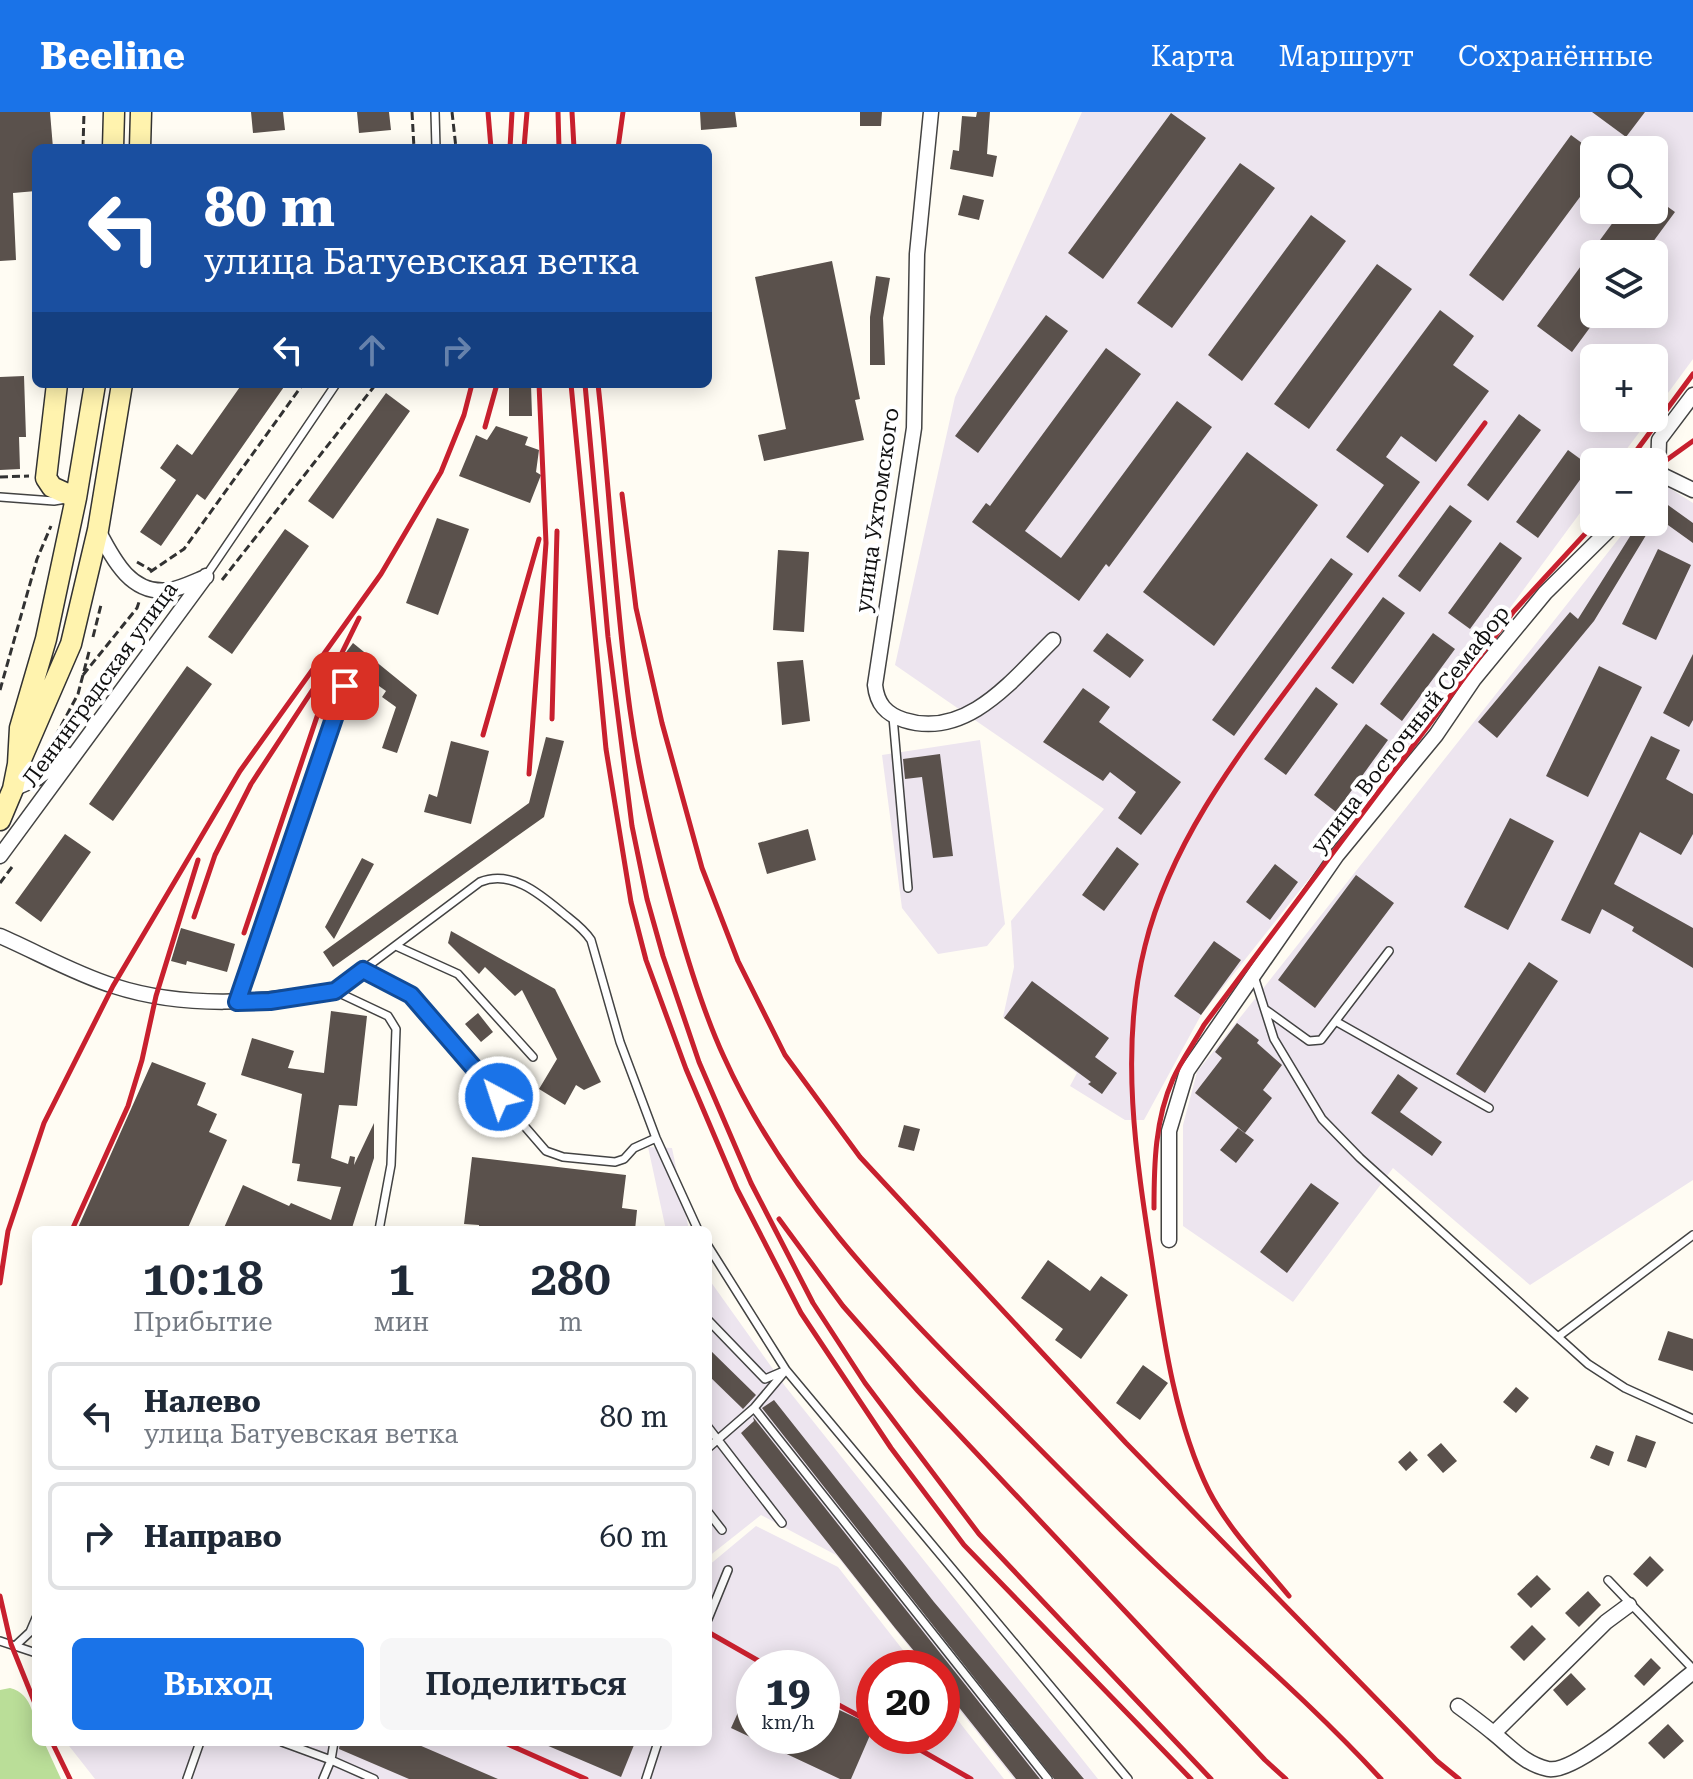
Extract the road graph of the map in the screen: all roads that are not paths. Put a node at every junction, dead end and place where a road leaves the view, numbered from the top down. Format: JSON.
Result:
{"nodes":[{"id":1,"x":114,"y":112,"type":"edge"},
{"id":2,"x":141,"y":112,"type":"edge"},
{"id":3,"x":435,"y":112,"type":"edge"},
{"id":4,"x":931,"y":112,"type":"edge"},
{"id":5,"x":113,"y":144,"type":"edge"},
{"id":6,"x":140,"y":144,"type":"edge"},
{"id":7,"x":436,"y":144,"type":"edge"},
{"id":8,"x":57,"y":388,"type":"edge"},
{"id":9,"x":94,"y":388,"type":"edge"},
{"id":10,"x":121,"y":388,"type":"edge"},
{"id":11,"x":333,"y":388,"type":"edge"},
{"id":12,"x":1693,"y":395,"type":"edge"},
{"id":13,"x":1658,"y":448,"type":"edge"},
{"id":14,"x":1668,"y":481,"type":"edge"},
{"id":15,"x":1693,"y":490,"type":"edge"},
{"id":16,"x":0,"y":497,"type":"edge"},
{"id":17,"x":76,"y":498,"type":"junction"},
{"id":18,"x":98,"y":530,"type":"junction"},
{"id":19,"x":1603,"y":536,"type":"edge"},
{"id":20,"x":211,"y":583,"type":"junction"},
{"id":21,"x":1053,"y":640,"type":"dead end"},
{"id":22,"x":345,"y":686,"type":"dead end"},
{"id":23,"x":893,"y":717,"type":"junction"},
{"id":24,"x":84,"y":742,"type":"junction"},
{"id":25,"x":18,"y":764,"type":"junction"},
{"id":26,"x":6,"y":786,"type":"edge"},
{"id":27,"x":0,"y":820,"type":"edge"},
{"id":28,"x":0,"y":856,"type":"edge"},
{"id":29,"x":908,"y":888,"type":"dead end"},
{"id":30,"x":0,"y":936,"type":"edge"},
{"id":31,"x":396,"y":946,"type":"junction"},
{"id":32,"x":1389,"y":951,"type":"dead end"},
{"id":33,"x":363,"y":970,"type":"junction"},
{"id":34,"x":1254,"y":976,"type":"junction"},
{"id":35,"x":335,"y":991,"type":"junction"},
{"id":36,"x":237,"y":1002,"type":"junction"},
{"id":37,"x":1265,"y":1009,"type":"junction"},
{"id":38,"x":1337,"y":1022,"type":"junction"},
{"id":39,"x":533,"y":1057,"type":"dead end"},
{"id":40,"x":1489,"y":1108,"type":"dead end"},
{"id":41,"x":656,"y":1138,"type":"junction"},
{"id":42,"x":380,"y":1226,"type":"edge"},
{"id":43,"x":696,"y":1226,"type":"edge"},
{"id":44,"x":1693,"y":1235,"type":"edge"},
{"id":45,"x":1169,"y":1240,"type":"dead end"},
{"id":46,"x":712,"y":1252,"type":"edge"},
{"id":47,"x":712,"y":1324,"type":"edge"},
{"id":48,"x":1559,"y":1336,"type":"junction"},
{"id":49,"x":786,"y":1370,"type":"junction"},
{"id":50,"x":754,"y":1408,"type":"junction"},
{"id":51,"x":1693,"y":1419,"type":"edge"},
{"id":52,"x":712,"y":1432,"type":"edge"},
{"id":53,"x":718,"y":1440,"type":"junction"},
{"id":54,"x":712,"y":1445,"type":"edge"},
{"id":55,"x":712,"y":1517,"type":"edge"},
{"id":56,"x":782,"y":1523,"type":"dead end"},
{"id":57,"x":722,"y":1530,"type":"dead end"},
{"id":58,"x":728,"y":1570,"type":"dead end"},
{"id":59,"x":1608,"y":1580,"type":"dead end"},
{"id":60,"x":1629,"y":1605,"type":"junction"},
{"id":61,"x":712,"y":1609,"type":"edge"},
{"id":62,"x":32,"y":1627,"type":"edge"},
{"id":63,"x":0,"y":1641,"type":"edge"},
{"id":64,"x":15,"y":1646,"type":"junction"},
{"id":65,"x":32,"y":1652,"type":"edge"},
{"id":66,"x":1693,"y":1670,"type":"edge"},
{"id":67,"x":1458,"y":1706,"type":"dead end"},
{"id":68,"x":1494,"y":1733,"type":"junction"},
{"id":69,"x":199,"y":1746,"type":"edge"},
{"id":70,"x":293,"y":1746,"type":"edge"},
{"id":71,"x":333,"y":1746,"type":"edge"},
{"id":72,"x":657,"y":1746,"type":"edge"},
{"id":73,"x":331,"y":1760,"type":"junction"},
{"id":74,"x":187,"y":1779,"type":"edge"},
{"id":75,"x":323,"y":1779,"type":"edge"},
{"id":76,"x":374,"y":1779,"type":"edge"},
{"id":77,"x":646,"y":1779,"type":"edge"},
{"id":78,"x":1048,"y":1779,"type":"edge"},
{"id":79,"x":1128,"y":1779,"type":"edge"}],
"edges":[{"from":1,"to":5,"type":"main road"},
{"from":2,"to":6,"type":"main road"},
{"from":3,"to":7,"type":"lane"},
{"from":4,"to":23,"type":"street","name":"улица Ухтомского"},
{"from":8,"to":17,"type":"main road"},
{"from":9,"to":17,"type":"main road"},
{"from":10,"to":18,"type":"main road"},
{"from":11,"to":20,"type":"lane"},
{"from":12,"to":13,"type":"street"},
{"from":14,"to":15,"type":"street"},
{"from":16,"to":17,"type":"lane"},
{"from":17,"to":25,"type":"main road"},
{"from":18,"to":20,"type":"street"},
{"from":18,"to":25,"type":"main road"},
{"from":19,"to":34,"type":"street","name":"улица Восточный Семафор"},
{"from":20,"to":24,"type":"street","name":"Ленинградская улица"},
{"from":21,"to":23,"type":"street"},
{"from":22,"to":36,"type":"lane"},
{"from":23,"to":29,"type":"lane"},
{"from":24,"to":26,"type":"street"},
{"from":24,"to":28,"type":"street","name":"Ленинградская улица"},
{"from":25,"to":26,"type":"main road"},
{"from":26,"to":27,"type":"main road"},
{"from":30,"to":36,"type":"street"},
{"from":31,"to":33,"type":"lane"},
{"from":31,"to":39,"type":"lane"},
{"from":31,"to":41,"type":"lane"},
{"from":32,"to":38,"type":"lane"},
{"from":33,"to":35,"type":"lane"},
{"from":33,"to":41,"type":"lane"},
{"from":34,"to":37,"type":"lane"},
{"from":34,"to":45,"type":"street","name":"улица Восточный Семафор"},
{"from":35,"to":36,"type":"street"},
{"from":35,"to":42,"type":"lane"},
{"from":37,"to":38,"type":"lane"},
{"from":37,"to":48,"type":"lane"},
{"from":38,"to":40,"type":"lane"},
{"from":41,"to":43,"type":"lane"},
{"from":44,"to":48,"type":"lane"},
{"from":46,"to":49,"type":"lane"},
{"from":47,"to":49,"type":"lane"},
{"from":48,"to":51,"type":"lane"},
{"from":49,"to":50,"type":"lane"},
{"from":49,"to":79,"type":"lane"},
{"from":50,"to":53,"type":"lane"},
{"from":50,"to":78,"type":"lane"},
{"from":52,"to":53,"type":"lane"},
{"from":53,"to":54,"type":"lane"},
{"from":53,"to":56,"type":"lane"},
{"from":55,"to":57,"type":"lane"},
{"from":58,"to":61,"type":"lane"},
{"from":59,"to":60,"type":"lane"},
{"from":60,"to":66,"type":"lane"},
{"from":60,"to":68,"type":"street"},
{"from":62,"to":64,"type":"lane"},
{"from":63,"to":64,"type":"lane"},
{"from":64,"to":65,"type":"lane"},
{"from":66,"to":68,"type":"street"},
{"from":67,"to":68,"type":"street"},
{"from":69,"to":74,"type":"lane"},
{"from":70,"to":73,"type":"lane"},
{"from":71,"to":73,"type":"lane"},
{"from":72,"to":77,"type":"lane"},
{"from":73,"to":75,"type":"lane"},
{"from":73,"to":76,"type":"lane"}]}
